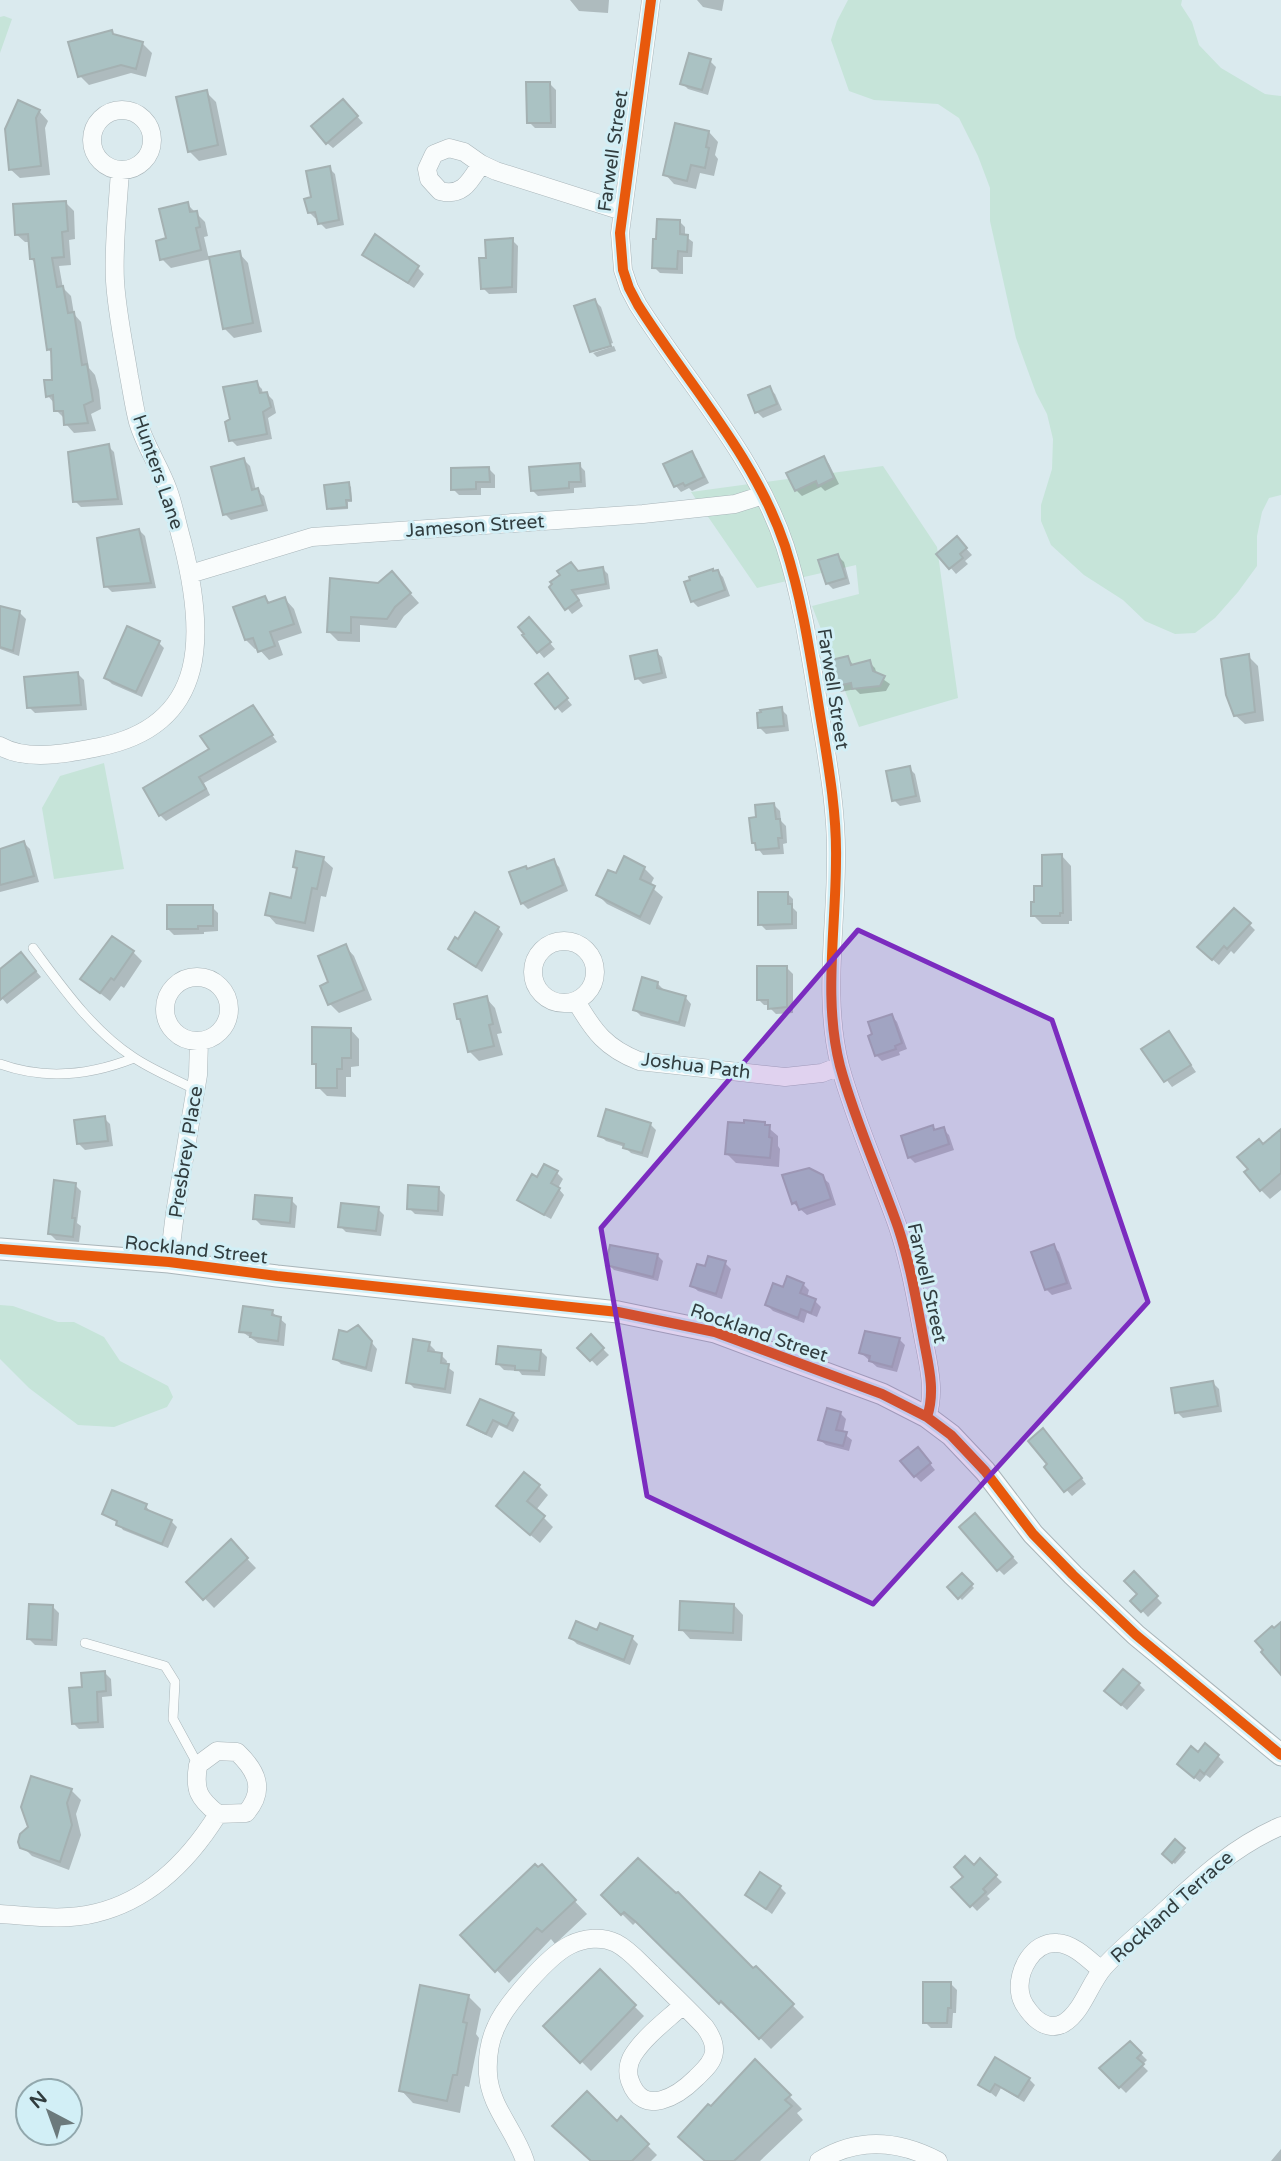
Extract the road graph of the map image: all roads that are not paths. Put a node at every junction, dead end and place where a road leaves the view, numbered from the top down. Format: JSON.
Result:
{"nodes":[{"id":1,"x":651,"y":0,"type":"edge"},
{"id":2,"x":481,"y":164,"type":"junction"},
{"id":3,"x":120,"y":170,"type":"dead end"},
{"id":4,"x":622,"y":211,"type":"junction"},
{"id":5,"x":764,"y":495,"type":"junction"},
{"id":6,"x":190,"y":574,"type":"junction"},
{"id":7,"x":0,"y":746,"type":"edge"},
{"id":8,"x":33,"y":948,"type":"dead end"},
{"id":9,"x":576,"y":1001,"type":"dead end"},
{"id":10,"x":199,"y":1041,"type":"dead end"},
{"id":11,"x":134,"y":1058,"type":"junction"},
{"id":12,"x":0,"y":1063,"type":"edge"},
{"id":13,"x":840,"y":1066,"type":"junction"},
{"id":14,"x":196,"y":1090,"type":"junction"},
{"id":15,"x":0,"y":1249,"type":"edge"},
{"id":16,"x":169,"y":1262,"type":"junction"},
{"id":17,"x":927,"y":1417,"type":"junction"},
{"id":18,"x":85,"y":1643,"type":"dead end"},
{"id":19,"x":1281,"y":1755,"type":"edge"},
{"id":20,"x":198,"y":1765,"type":"junction"},
{"id":21,"x":218,"y":1814,"type":"junction"},
{"id":22,"x":1281,"y":1826,"type":"edge"},
{"id":23,"x":0,"y":1914,"type":"edge"},
{"id":24,"x":1101,"y":1970,"type":"junction"},
{"id":25,"x":683,"y":2005,"type":"junction"},
{"id":26,"x":525,"y":2161,"type":"edge"},
{"id":27,"x":819,"y":2161,"type":"edge"},
{"id":28,"x":937,"y":2161,"type":"edge"}],
"edges":[{"from":1,"to":4,"type":"street","name":"Farwell Street"},
{"from":2,"to":2,"type":"street"},
{"from":2,"to":4,"type":"street"},
{"from":3,"to":6,"type":"street","name":"Hunters Lane"},
{"from":4,"to":5,"type":"street","name":"Farwell Street"},
{"from":5,"to":6,"type":"street","name":"Jameson Street"},
{"from":5,"to":13,"type":"street","name":"Farwell Street"},
{"from":6,"to":7,"type":"street","name":"Hunters Lane"},
{"from":8,"to":11,"type":"lane"},
{"from":9,"to":13,"type":"street","name":"Joshua Path"},
{"from":10,"to":14,"type":"street","name":"Presbrey Place"},
{"from":11,"to":12,"type":"lane"},
{"from":11,"to":14,"type":"lane"},
{"from":13,"to":17,"type":"street","name":"Farwell Street"},
{"from":14,"to":16,"type":"street","name":"Presbrey Place"},
{"from":15,"to":16,"type":"street","name":"Rockland Street"},
{"from":16,"to":17,"type":"street","name":"Rockland Street"},
{"from":17,"to":19,"type":"street","name":"Rockland Street"},
{"from":18,"to":20,"type":"lane"},
{"from":20,"to":21,"type":"street"},
{"from":20,"to":21,"type":"street"},
{"from":21,"to":23,"type":"street"},
{"from":22,"to":24,"type":"street","name":"Rockland Terrace"},
{"from":24,"to":24,"type":"street","name":"Rockland Terrace"},
{"from":25,"to":25,"type":"street"},
{"from":25,"to":26,"type":"street"},
{"from":27,"to":28,"type":"street"}]}
